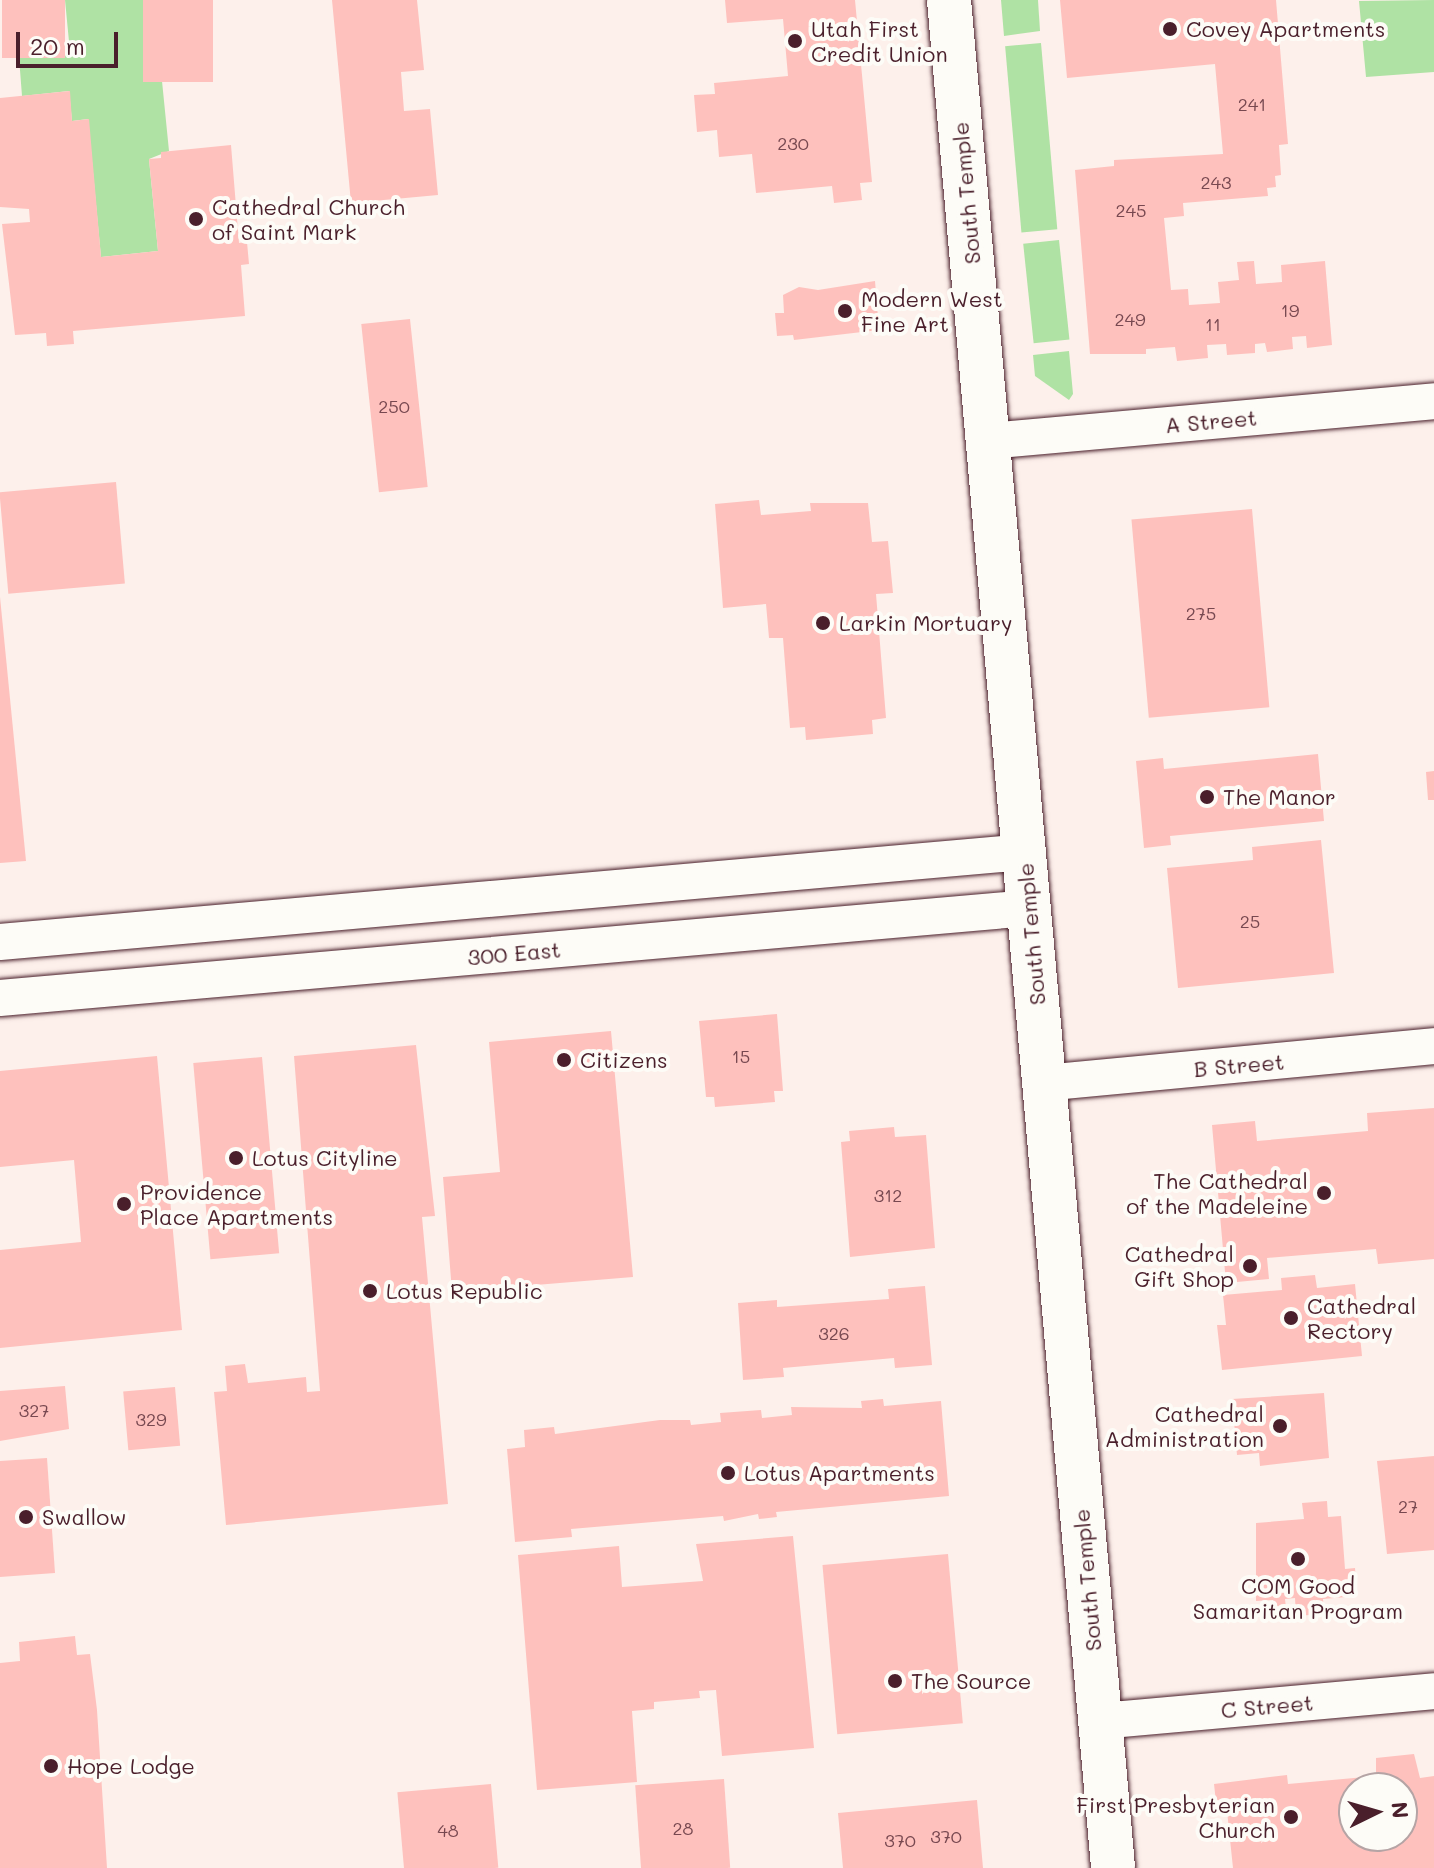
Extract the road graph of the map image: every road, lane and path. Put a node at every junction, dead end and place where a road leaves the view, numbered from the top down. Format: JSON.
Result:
{"nodes":[{"id":1,"x":949,"y":0,"type":"edge"},
{"id":2,"x":1434,"y":401,"type":"edge"},
{"id":3,"x":988,"y":441,"type":"junction"},
{"id":4,"x":1024,"y":852,"type":"junction"},
{"id":5,"x":1029,"y":908,"type":"junction"},
{"id":6,"x":0,"y":942,"type":"edge"},
{"id":7,"x":0,"y":998,"type":"edge"},
{"id":8,"x":1434,"y":1046,"type":"edge"},
{"id":9,"x":1044,"y":1083,"type":"junction"},
{"id":10,"x":1434,"y":1691,"type":"edge"},
{"id":11,"x":1100,"y":1721,"type":"junction"},
{"id":12,"x":1113,"y":1868,"type":"edge"}],
"edges":[{"from":1,"to":3,"type":"main road","name":"South Temple"},
{"from":2,"to":3,"type":"street","name":"A Street"},
{"from":3,"to":4,"type":"main road","name":"South Temple"},
{"from":4,"to":5,"type":"main road","name":"South Temple"},
{"from":4,"to":6,"type":"street"},
{"from":5,"to":7,"type":"street","name":"300 East"},
{"from":5,"to":9,"type":"main road","name":"South Temple"},
{"from":8,"to":9,"type":"street","name":"B Street"},
{"from":9,"to":11,"type":"main road","name":"South Temple"},
{"from":10,"to":11,"type":"street","name":"C Street"},
{"from":11,"to":12,"type":"main road","name":"South Temple"}]}
